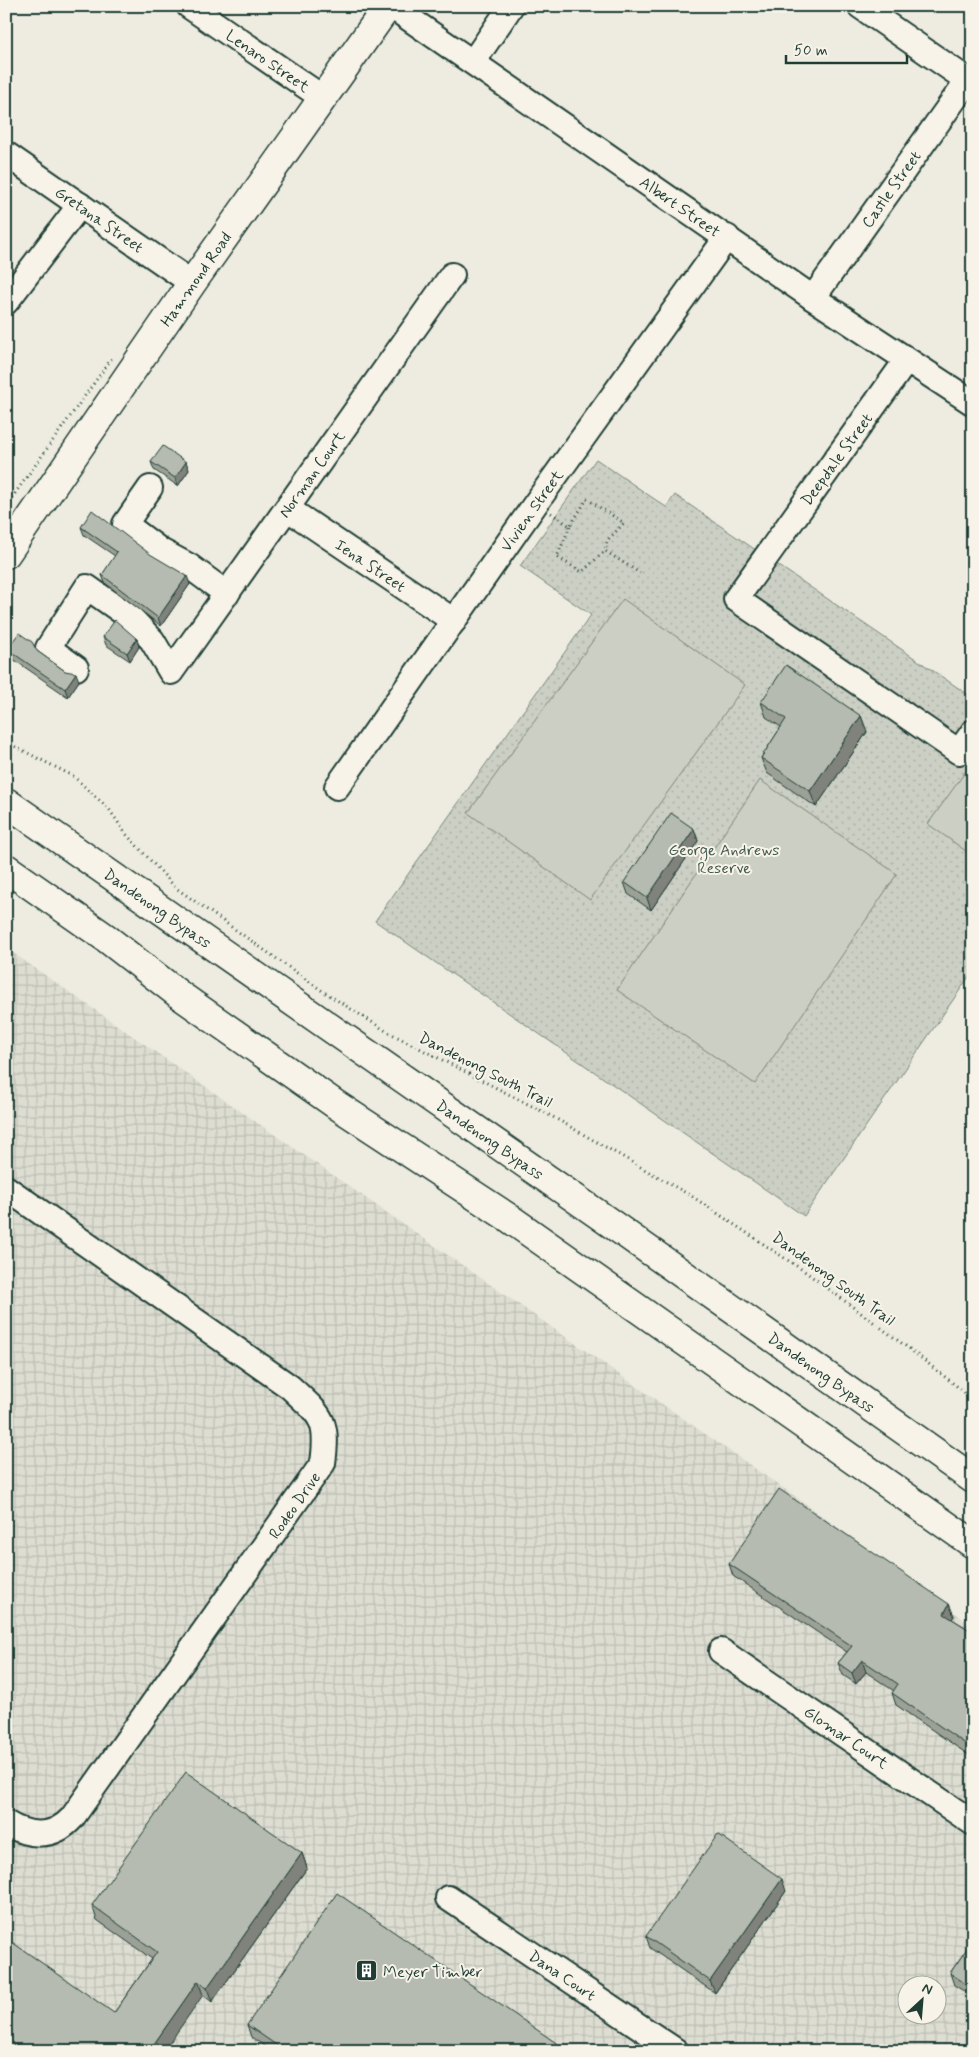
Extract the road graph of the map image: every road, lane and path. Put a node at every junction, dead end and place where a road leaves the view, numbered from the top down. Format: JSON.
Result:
{"nodes":[{"id":1,"x":189,"y":6,"type":"edge"},
{"id":2,"x":390,"y":6,"type":"edge"},
{"id":3,"x":511,"y":6,"type":"edge"},
{"id":4,"x":860,"y":6,"type":"edge"},
{"id":5,"x":473,"y":62,"type":"junction"},
{"id":6,"x":970,"y":82,"type":"edge"},
{"id":7,"x":323,"y":98,"type":"junction"},
{"id":8,"x":6,"y":154,"type":"edge"},
{"id":9,"x":80,"y":205,"type":"junction"},
{"id":10,"x":727,"y":237,"type":"junction"},
{"id":11,"x":452,"y":275,"type":"dead end"},
{"id":12,"x":192,"y":283,"type":"junction"},
{"id":13,"x":814,"y":298,"type":"junction"},
{"id":14,"x":6,"y":302,"type":"edge"},
{"id":15,"x":906,"y":361,"type":"junction"},
{"id":16,"x":973,"y":403,"type":"edge"},
{"id":17,"x":150,"y":488,"type":"dead end"},
{"id":18,"x":536,"y":503,"type":"junction"},
{"id":19,"x":288,"y":508,"type":"junction"},
{"id":20,"x":570,"y":526,"type":"junction"},
{"id":21,"x":604,"y":551,"type":"junction"},
{"id":22,"x":6,"y":554,"type":"edge"},
{"id":23,"x":640,"y":573,"type":"dead end"},
{"id":24,"x":227,"y":594,"type":"junction"},
{"id":25,"x":454,"y":621,"type":"junction"},
{"id":26,"x":76,"y":668,"type":"dead end"},
{"id":27,"x":973,"y":732,"type":"edge"},
{"id":28,"x":6,"y":742,"type":"edge"},
{"id":29,"x":337,"y":787,"type":"dead end"},
{"id":30,"x":6,"y":802,"type":"edge"},
{"id":31,"x":6,"y":868,"type":"edge"},
{"id":32,"x":6,"y":1188,"type":"edge"},
{"id":33,"x":973,"y":1399,"type":"edge"},
{"id":34,"x":973,"y":1480,"type":"edge"},
{"id":35,"x":973,"y":1544,"type":"edge"},
{"id":36,"x":721,"y":1651,"type":"dead end"},
{"id":37,"x":6,"y":1823,"type":"edge"},
{"id":38,"x":973,"y":1823,"type":"edge"},
{"id":39,"x":448,"y":1898,"type":"dead end"},
{"id":40,"x":676,"y":2051,"type":"edge"}],
"edges":[{"from":1,"to":7,"type":"street","name":"Lenaro Street"},
{"from":2,"to":5,"type":"street","name":"Albert Street"},
{"from":2,"to":7,"type":"main road","name":"Hammond Road"},
{"from":3,"to":5,"type":"street"},
{"from":4,"to":6,"type":"street"},
{"from":5,"to":10,"type":"street","name":"Albert Street"},
{"from":6,"to":13,"type":"street","name":"Castle Street"},
{"from":7,"to":12,"type":"main road","name":"Hammond Road"},
{"from":8,"to":9,"type":"street","name":"Gretana Street"},
{"from":9,"to":12,"type":"street","name":"Gretana Street"},
{"from":9,"to":14,"type":"street"},
{"from":10,"to":13,"type":"street","name":"Albert Street"},
{"from":10,"to":18,"type":"street","name":"Vivien Street"},
{"from":11,"to":19,"type":"street","name":"Norman Court"},
{"from":12,"to":22,"type":"main road","name":"Hammond Road"},
{"from":13,"to":15,"type":"street","name":"Albert Street"},
{"from":15,"to":16,"type":"street","name":"Albert Street"},
{"from":15,"to":27,"type":"street","name":"Deepdale Street"},
{"from":17,"to":24,"type":"street"},
{"from":18,"to":20,"type":"path"},
{"from":18,"to":25,"type":"street","name":"Vivien Street"},
{"from":19,"to":24,"type":"street","name":"Norman Court"},
{"from":19,"to":25,"type":"street","name":"Iena Street"},
{"from":20,"to":21,"type":"path"},
{"from":20,"to":21,"type":"path"},
{"from":21,"to":23,"type":"path"},
{"from":24,"to":26,"type":"street","name":"Norman Court"},
{"from":25,"to":29,"type":"street","name":"Vivien Street"},
{"from":28,"to":33,"type":"path","name":"Dandenong South Trail"},
{"from":30,"to":34,"type":"main road","name":"Dandenong Bypass"},
{"from":31,"to":35,"type":"main road"},
{"from":32,"to":37,"type":"street","name":"Rodeo Drive"},
{"from":36,"to":38,"type":"street","name":"Glomar Court"},
{"from":39,"to":40,"type":"street","name":"Dana Court"}]}
